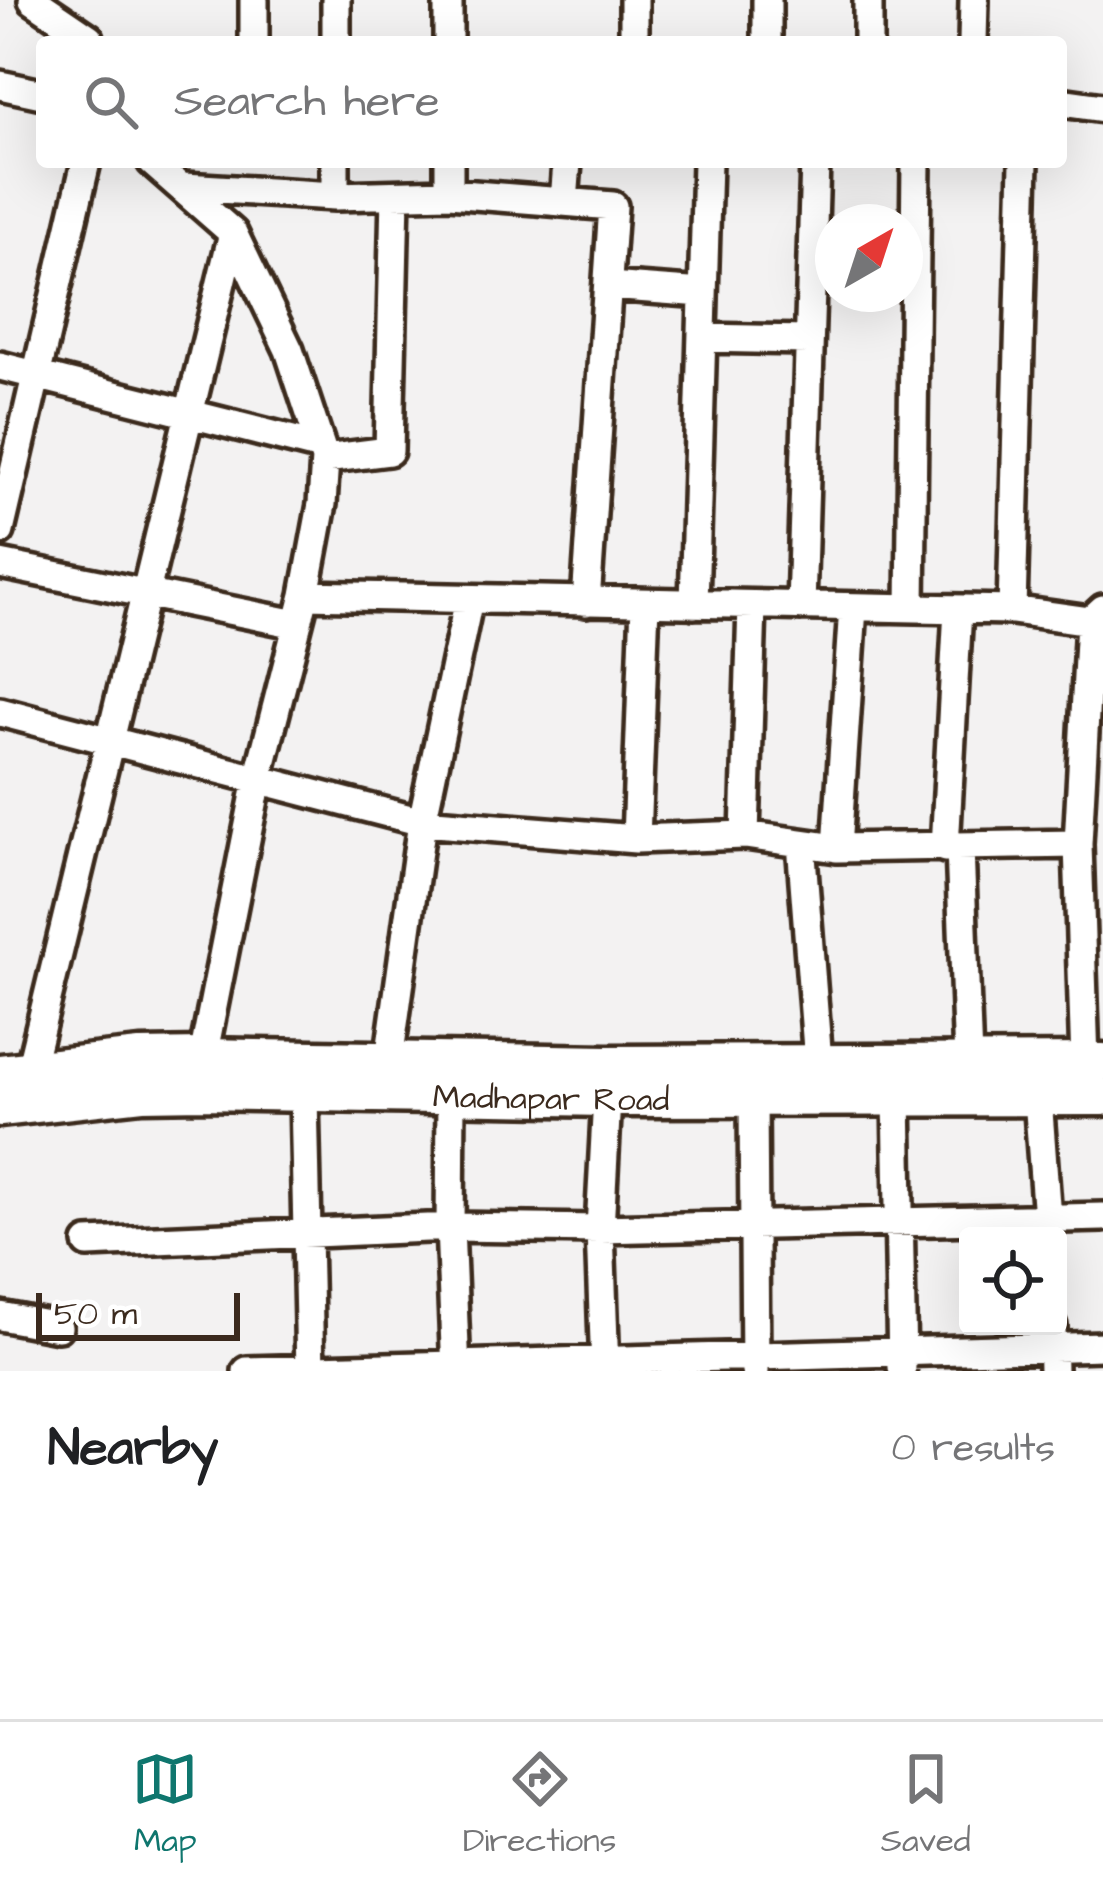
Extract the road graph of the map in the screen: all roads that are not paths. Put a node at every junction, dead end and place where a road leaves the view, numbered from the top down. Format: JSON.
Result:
{"nodes":[{"id":1,"x":33,"y":0,"type":"edge"},
{"id":2,"x":254,"y":0,"type":"edge"},
{"id":3,"x":336,"y":0,"type":"edge"},
{"id":4,"x":448,"y":0,"type":"edge"},
{"id":5,"x":634,"y":0,"type":"edge"},
{"id":6,"x":767,"y":0,"type":"edge"},
{"id":7,"x":868,"y":0,"type":"edge"},
{"id":8,"x":974,"y":0,"type":"edge"},
{"id":9,"x":86,"y":36,"type":"edge"},
{"id":10,"x":254,"y":36,"type":"edge"},
{"id":11,"x":336,"y":36,"type":"edge"},
{"id":12,"x":448,"y":36,"type":"edge"},
{"id":13,"x":634,"y":36,"type":"edge"},
{"id":14,"x":767,"y":36,"type":"edge"},
{"id":15,"x":868,"y":36,"type":"edge"},
{"id":16,"x":973,"y":36,"type":"edge"},
{"id":17,"x":0,"y":86,"type":"edge"},
{"id":18,"x":36,"y":93,"type":"edge"},
{"id":19,"x":1067,"y":103,"type":"edge"},
{"id":20,"x":1103,"y":108,"type":"edge"},
{"id":21,"x":85,"y":168,"type":"edge"},
{"id":22,"x":160,"y":168,"type":"edge"},
{"id":23,"x":256,"y":168,"type":"edge"},
{"id":24,"x":335,"y":168,"type":"edge"},
{"id":25,"x":449,"y":168,"type":"edge"},
{"id":26,"x":567,"y":168,"type":"edge"},
{"id":27,"x":707,"y":168,"type":"edge"},
{"id":28,"x":814,"y":168,"type":"edge"},
{"id":29,"x":916,"y":168,"type":"edge"},
{"id":30,"x":1024,"y":168,"type":"edge"},
{"id":31,"x":184,"y":187,"type":"junction"},
{"id":32,"x":257,"y":191,"type":"junction"},
{"id":33,"x":449,"y":193,"type":"junction"},
{"id":34,"x":394,"y":195,"type":"junction"},
{"id":35,"x":335,"y":196,"type":"junction"},
{"id":36,"x":564,"y":202,"type":"junction"},
{"id":37,"x":233,"y":233,"type":"junction"},
{"id":38,"x":609,"y":286,"type":"junction"},
{"id":39,"x":704,"y":293,"type":"junction"},
{"id":40,"x":702,"y":338,"type":"junction"},
{"id":41,"x":809,"y":340,"type":"junction"},
{"id":42,"x":0,"y":366,"type":"edge"},
{"id":43,"x":37,"y":374,"type":"junction"},
{"id":44,"x":189,"y":414,"type":"junction"},
{"id":45,"x":323,"y":453,"type":"junction"},
{"id":46,"x":0,"y":531,"type":"edge"},
{"id":47,"x":0,"y":564,"type":"edge"},
{"id":48,"x":145,"y":594,"type":"junction"},
{"id":49,"x":305,"y":595,"type":"junction"},
{"id":50,"x":469,"y":598,"type":"junction"},
{"id":51,"x":586,"y":602,"type":"junction"},
{"id":52,"x":645,"y":603,"type":"junction"},
{"id":53,"x":694,"y":604,"type":"junction"},
{"id":54,"x":752,"y":605,"type":"junction"},
{"id":55,"x":801,"y":606,"type":"junction"},
{"id":56,"x":853,"y":607,"type":"junction"},
{"id":57,"x":910,"y":608,"type":"junction"},
{"id":58,"x":958,"y":609,"type":"junction"},
{"id":59,"x":1012,"y":610,"type":"junction"},
{"id":60,"x":1096,"y":615,"type":"edge"},
{"id":61,"x":297,"y":624,"type":"junction"},
{"id":62,"x":0,"y":712,"type":"edge"},
{"id":63,"x":108,"y":740,"type":"junction"},
{"id":64,"x":258,"y":779,"type":"junction"},
{"id":65,"x":422,"y":823,"type":"junction"},
{"id":66,"x":746,"y":835,"type":"junction"},
{"id":67,"x":636,"y":839,"type":"junction"},
{"id":68,"x":801,"y":843,"type":"junction"},
{"id":69,"x":1078,"y":844,"type":"junction"},
{"id":70,"x":837,"y":848,"type":"junction"},
{"id":71,"x":953,"y":848,"type":"junction"},
{"id":72,"x":203,"y":1057,"type":"junction"},
{"id":73,"x":389,"y":1060,"type":"junction"},
{"id":74,"x":818,"y":1062,"type":"junction"},
{"id":75,"x":1094,"y":1062,"type":"edge"},
{"id":76,"x":968,"y":1063,"type":"junction"},
{"id":77,"x":15,"y":1072,"type":"edge"},
{"id":78,"x":304,"y":1096,"type":"junction"},
{"id":79,"x":451,"y":1096,"type":"junction"},
{"id":80,"x":1103,"y":1096,"type":"edge"},
{"id":81,"x":607,"y":1098,"type":"junction"},
{"id":82,"x":753,"y":1098,"type":"junction"},
{"id":83,"x":897,"y":1098,"type":"junction"},
{"id":84,"x":1038,"y":1098,"type":"junction"},
{"id":85,"x":0,"y":1108,"type":"edge"},
{"id":86,"x":1103,"y":1217,"type":"edge"},
{"id":87,"x":901,"y":1222,"type":"junction"},
{"id":88,"x":752,"y":1225,"type":"junction"},
{"id":89,"x":450,"y":1227,"type":"junction"},
{"id":90,"x":1048,"y":1227,"type":"edge"},
{"id":91,"x":600,"y":1228,"type":"junction"},
{"id":92,"x":307,"y":1233,"type":"junction"},
{"id":93,"x":88,"y":1243,"type":"dead end"},
{"id":94,"x":0,"y":1316,"type":"edge"},
{"id":95,"x":58,"y":1327,"type":"dead end"},
{"id":96,"x":1103,"y":1346,"type":"edge"},
{"id":97,"x":1053,"y":1348,"type":"edge"},
{"id":98,"x":902,"y":1362,"type":"edge"},
{"id":99,"x":755,"y":1364,"type":"edge"},
{"id":100,"x":605,"y":1367,"type":"edge"},
{"id":101,"x":456,"y":1369,"type":"edge"},
{"id":102,"x":310,"y":1370,"type":"edge"},
{"id":103,"x":247,"y":1371,"type":"edge"}],
"edges":[{"from":1,"to":9,"type":"street"},
{"from":2,"to":10,"type":"street"},
{"from":3,"to":11,"type":"street"},
{"from":4,"to":12,"type":"street"},
{"from":5,"to":13,"type":"street"},
{"from":6,"to":14,"type":"street"},
{"from":7,"to":15,"type":"street"},
{"from":8,"to":16,"type":"street"},
{"from":17,"to":18,"type":"street"},
{"from":19,"to":20,"type":"street"},
{"from":21,"to":43,"type":"street"},
{"from":22,"to":31,"type":"street"},
{"from":23,"to":32,"type":"street"},
{"from":24,"to":35,"type":"street"},
{"from":25,"to":33,"type":"street"},
{"from":26,"to":36,"type":"street"},
{"from":27,"to":39,"type":"street"},
{"from":28,"to":41,"type":"street"},
{"from":29,"to":57,"type":"street"},
{"from":30,"to":59,"type":"street"},
{"from":31,"to":32,"type":"street"},
{"from":31,"to":37,"type":"street"},
{"from":32,"to":35,"type":"street"},
{"from":33,"to":34,"type":"street"},
{"from":33,"to":36,"type":"street"},
{"from":34,"to":35,"type":"street"},
{"from":34,"to":45,"type":"street"},
{"from":36,"to":38,"type":"street"},
{"from":37,"to":44,"type":"street"},
{"from":37,"to":45,"type":"street"},
{"from":38,"to":39,"type":"street"},
{"from":38,"to":51,"type":"street"},
{"from":39,"to":40,"type":"street"},
{"from":40,"to":41,"type":"street"},
{"from":40,"to":53,"type":"street"},
{"from":41,"to":55,"type":"street"},
{"from":42,"to":43,"type":"street"},
{"from":43,"to":44,"type":"street"},
{"from":43,"to":46,"type":"street"},
{"from":44,"to":45,"type":"street"},
{"from":44,"to":48,"type":"street"},
{"from":45,"to":49,"type":"street"},
{"from":47,"to":48,"type":"street"},
{"from":48,"to":61,"type":"street"},
{"from":48,"to":63,"type":"street"},
{"from":49,"to":50,"type":"street"},
{"from":49,"to":61,"type":"street"},
{"from":50,"to":51,"type":"street"},
{"from":50,"to":65,"type":"street"},
{"from":51,"to":52,"type":"street"},
{"from":52,"to":53,"type":"street"},
{"from":52,"to":67,"type":"street"},
{"from":53,"to":54,"type":"street"},
{"from":54,"to":55,"type":"street"},
{"from":54,"to":66,"type":"street"},
{"from":55,"to":56,"type":"street"},
{"from":56,"to":57,"type":"street"},
{"from":56,"to":70,"type":"street"},
{"from":57,"to":58,"type":"street"},
{"from":58,"to":59,"type":"street"},
{"from":58,"to":71,"type":"street"},
{"from":59,"to":60,"type":"street"},
{"from":60,"to":69,"type":"street"},
{"from":61,"to":64,"type":"street"},
{"from":62,"to":63,"type":"street"},
{"from":63,"to":64,"type":"street"},
{"from":63,"to":77,"type":"street"},
{"from":64,"to":65,"type":"street"},
{"from":64,"to":72,"type":"street"},
{"from":65,"to":67,"type":"street"},
{"from":65,"to":73,"type":"street"},
{"from":66,"to":67,"type":"street"},
{"from":66,"to":68,"type":"street"},
{"from":68,"to":70,"type":"street"},
{"from":68,"to":74,"type":"street"},
{"from":69,"to":71,"type":"street"},
{"from":69,"to":75,"type":"street"},
{"from":70,"to":71,"type":"street"},
{"from":71,"to":76,"type":"street"},
{"from":72,"to":73,"type":"main road","name":"Madhapar Road"},
{"from":72,"to":77,"type":"main road","name":"Madhapar Road"},
{"from":73,"to":74,"type":"main road","name":"Madhapar Road"},
{"from":74,"to":76,"type":"main road","name":"Madhapar Road"},
{"from":75,"to":76,"type":"main road","name":"Madhapar Road"},
{"from":78,"to":79,"type":"main road","name":"Madhapar Road"},
{"from":78,"to":85,"type":"main road","name":"Madhapar Road"},
{"from":78,"to":92,"type":"street"},
{"from":79,"to":81,"type":"main road","name":"Madhapar Road"},
{"from":79,"to":89,"type":"street"},
{"from":80,"to":84,"type":"main road","name":"Madhapar Road"},
{"from":81,"to":82,"type":"main road","name":"Madhapar Road"},
{"from":81,"to":91,"type":"street"},
{"from":82,"to":83,"type":"main road","name":"Madhapar Road"},
{"from":82,"to":88,"type":"street"},
{"from":83,"to":84,"type":"main road","name":"Madhapar Road"},
{"from":83,"to":87,"type":"street"},
{"from":84,"to":90,"type":"street"},
{"from":86,"to":90,"type":"street"},
{"from":87,"to":88,"type":"street"},
{"from":87,"to":90,"type":"street"},
{"from":87,"to":98,"type":"street"},
{"from":88,"to":91,"type":"street"},
{"from":88,"to":99,"type":"street"},
{"from":89,"to":91,"type":"street"},
{"from":89,"to":92,"type":"street"},
{"from":89,"to":101,"type":"street"},
{"from":91,"to":100,"type":"street"},
{"from":92,"to":93,"type":"street"},
{"from":92,"to":102,"type":"street"},
{"from":94,"to":95,"type":"street"},
{"from":96,"to":97,"type":"street"},
{"from":97,"to":98,"type":"street"},
{"from":98,"to":99,"type":"street"},
{"from":99,"to":100,"type":"street"},
{"from":100,"to":101,"type":"street"},
{"from":101,"to":102,"type":"street"},
{"from":102,"to":103,"type":"street"}]}
